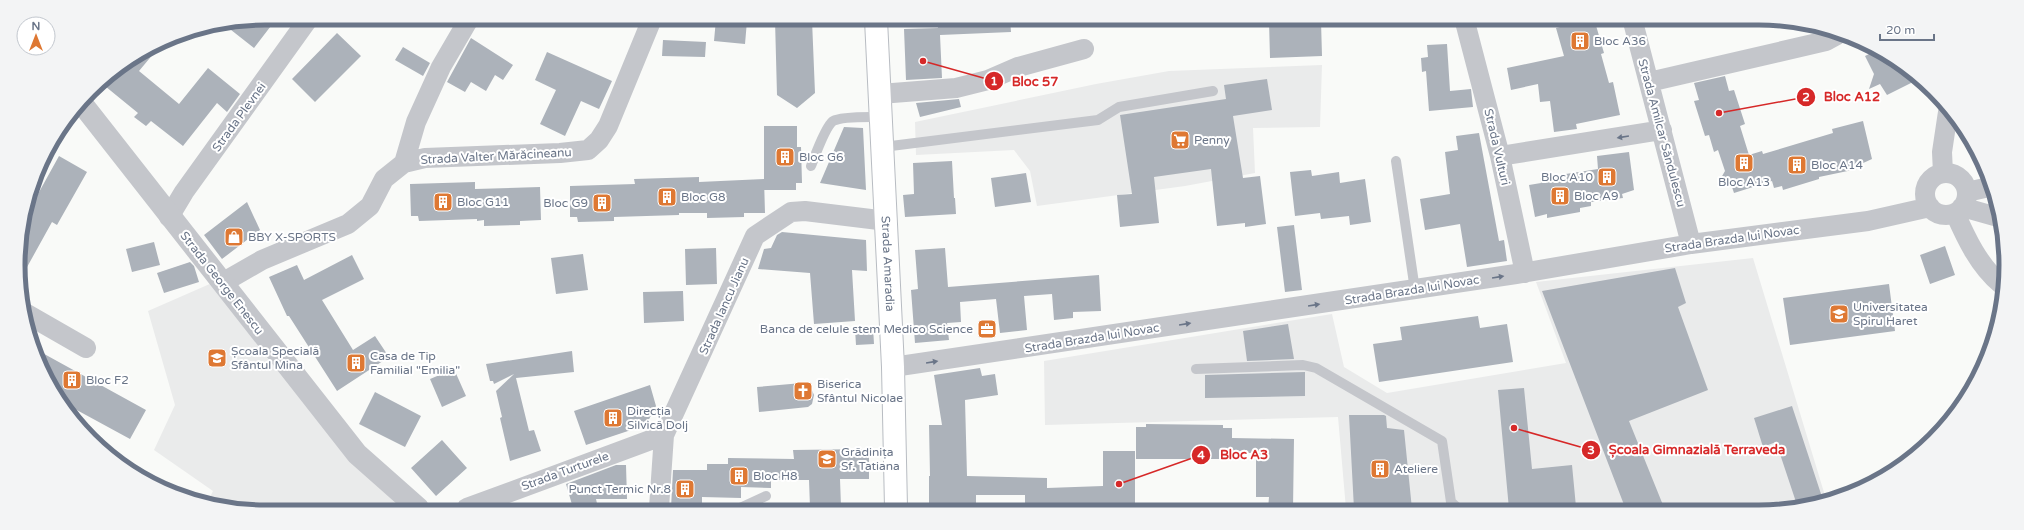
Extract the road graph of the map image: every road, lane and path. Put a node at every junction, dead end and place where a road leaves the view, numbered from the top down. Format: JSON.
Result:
{"nodes":[{"id":1,"x":304,"y":25,"type":"edge"},
{"id":2,"x":466,"y":25,"type":"edge"},
{"id":3,"x":650,"y":25,"type":"edge"},
{"id":4,"x":876,"y":25,"type":"edge"},
{"id":5,"x":1466,"y":25,"type":"edge"},
{"id":6,"x":1634,"y":25,"type":"edge"},
{"id":7,"x":1833,"y":37,"type":"edge"},
{"id":8,"x":1084,"y":49,"type":"dead end"},
{"id":9,"x":1649,"y":82,"type":"junction"},
{"id":10,"x":1213,"y":91,"type":"dead end"},
{"id":11,"x":880,"y":94,"type":"junction"},
{"id":12,"x":84,"y":108,"type":"edge"},
{"id":13,"x":881,"y":117,"type":"junction"},
{"id":14,"x":1947,"y":117,"type":"edge"},
{"id":15,"x":1662,"y":130,"type":"junction"},
{"id":16,"x":882,"y":147,"type":"junction"},
{"id":17,"x":1500,"y":156,"type":"junction"},
{"id":18,"x":1396,"y":161,"type":"dead end"},
{"id":19,"x":404,"y":163,"type":"junction"},
{"id":20,"x":811,"y":166,"type":"dead end"},
{"id":21,"x":1943,"y":173,"type":"junction"},
{"id":22,"x":1986,"y":189,"type":"edge"},
{"id":23,"x":1961,"y":204,"type":"junction"},
{"id":24,"x":1930,"y":207,"type":"junction"},
{"id":25,"x":1993,"y":215,"type":"edge"},
{"id":26,"x":169,"y":216,"type":"junction"},
{"id":27,"x":887,"y":221,"type":"junction"},
{"id":28,"x":1692,"y":244,"type":"junction"},
{"id":29,"x":1525,"y":273,"type":"junction"},
{"id":30,"x":1998,"y":281,"type":"edge"},
{"id":31,"x":222,"y":283,"type":"junction"},
{"id":32,"x":1415,"y":290,"type":"junction"},
{"id":33,"x":31,"y":316,"type":"edge"},
{"id":34,"x":86,"y":348,"type":"dead end"},
{"id":35,"x":893,"y":367,"type":"junction"},
{"id":36,"x":1196,"y":368,"type":"dead end"},
{"id":37,"x":664,"y":435,"type":"junction"},
{"id":38,"x":766,"y":496,"type":"dead end"},
{"id":39,"x":415,"y":505,"type":"edge"},
{"id":40,"x":474,"y":505,"type":"edge"},
{"id":41,"x":659,"y":505,"type":"edge"},
{"id":42,"x":746,"y":505,"type":"edge"},
{"id":43,"x":896,"y":505,"type":"edge"},
{"id":44,"x":1455,"y":505,"type":"edge"}],
"edges":[{"from":1,"to":26,"type":"street","name":"Strada Plevnei"},
{"from":2,"to":19,"type":"street"},
{"from":3,"to":19,"type":"street","name":"Strada Valter Mărăcineanu"},
{"from":4,"to":11,"type":"main road","name":"Strada Amaradia"},
{"from":5,"to":17,"type":"street","name":"Strada Vulturi"},
{"from":6,"to":9,"type":"street","name":"Strada Amilcar Săndulescu"},
{"from":7,"to":9,"type":"street"},
{"from":8,"to":11,"type":"street"},
{"from":9,"to":15,"type":"street","name":"Strada Amilcar Săndulescu"},
{"from":10,"to":16,"type":"lane"},
{"from":11,"to":13,"type":"main road","name":"Strada Amaradia"},
{"from":12,"to":26,"type":"street","name":"Strada George Enescu"},
{"from":13,"to":16,"type":"main road","name":"Strada Amaradia"},
{"from":13,"to":20,"type":"lane"},
{"from":14,"to":21,"type":"street"},
{"from":15,"to":17,"type":"street","one_way":true},
{"from":15,"to":28,"type":"street","name":"Strada Amilcar Săndulescu"},
{"from":16,"to":27,"type":"main road","name":"Strada Amaradia"},
{"from":17,"to":29,"type":"street","name":"Strada Vulturi"},
{"from":18,"to":32,"type":"lane"},
{"from":19,"to":31,"type":"street","name":"Strada Valter Mărăcineanu"},
{"from":21,"to":23,"type":"street"},
{"from":21,"to":24,"type":"street"},
{"from":22,"to":23,"type":"street"},
{"from":23,"to":24,"type":"street"},
{"from":23,"to":25,"type":"street"},
{"from":23,"to":30,"type":"street"},
{"from":24,"to":28,"type":"street","name":"Strada Brazda lui Novac"},
{"from":26,"to":31,"type":"street","name":"Strada George Enescu"},
{"from":27,"to":35,"type":"main road","name":"Strada Amaradia"},
{"from":27,"to":37,"type":"street","name":"Strada Iancu Jianu"},
{"from":28,"to":29,"type":"street","name":"Strada Brazda lui Novac"},
{"from":32,"to":29,"type":"street","name":"Strada Brazda lui Novac","one_way":true},
{"from":31,"to":39,"type":"street","name":"Strada George Enescu"},
{"from":35,"to":32,"type":"street","name":"Strada Brazda lui Novac","one_way":true},
{"from":33,"to":34,"type":"street"},
{"from":35,"to":43,"type":"main road","name":"Strada Amaradia"},
{"from":36,"to":44,"type":"lane"},
{"from":37,"to":40,"type":"street","name":"Strada Turturele"},
{"from":37,"to":41,"type":"street","name":"Strada Iancu Jianu"},
{"from":38,"to":42,"type":"lane"}]}
